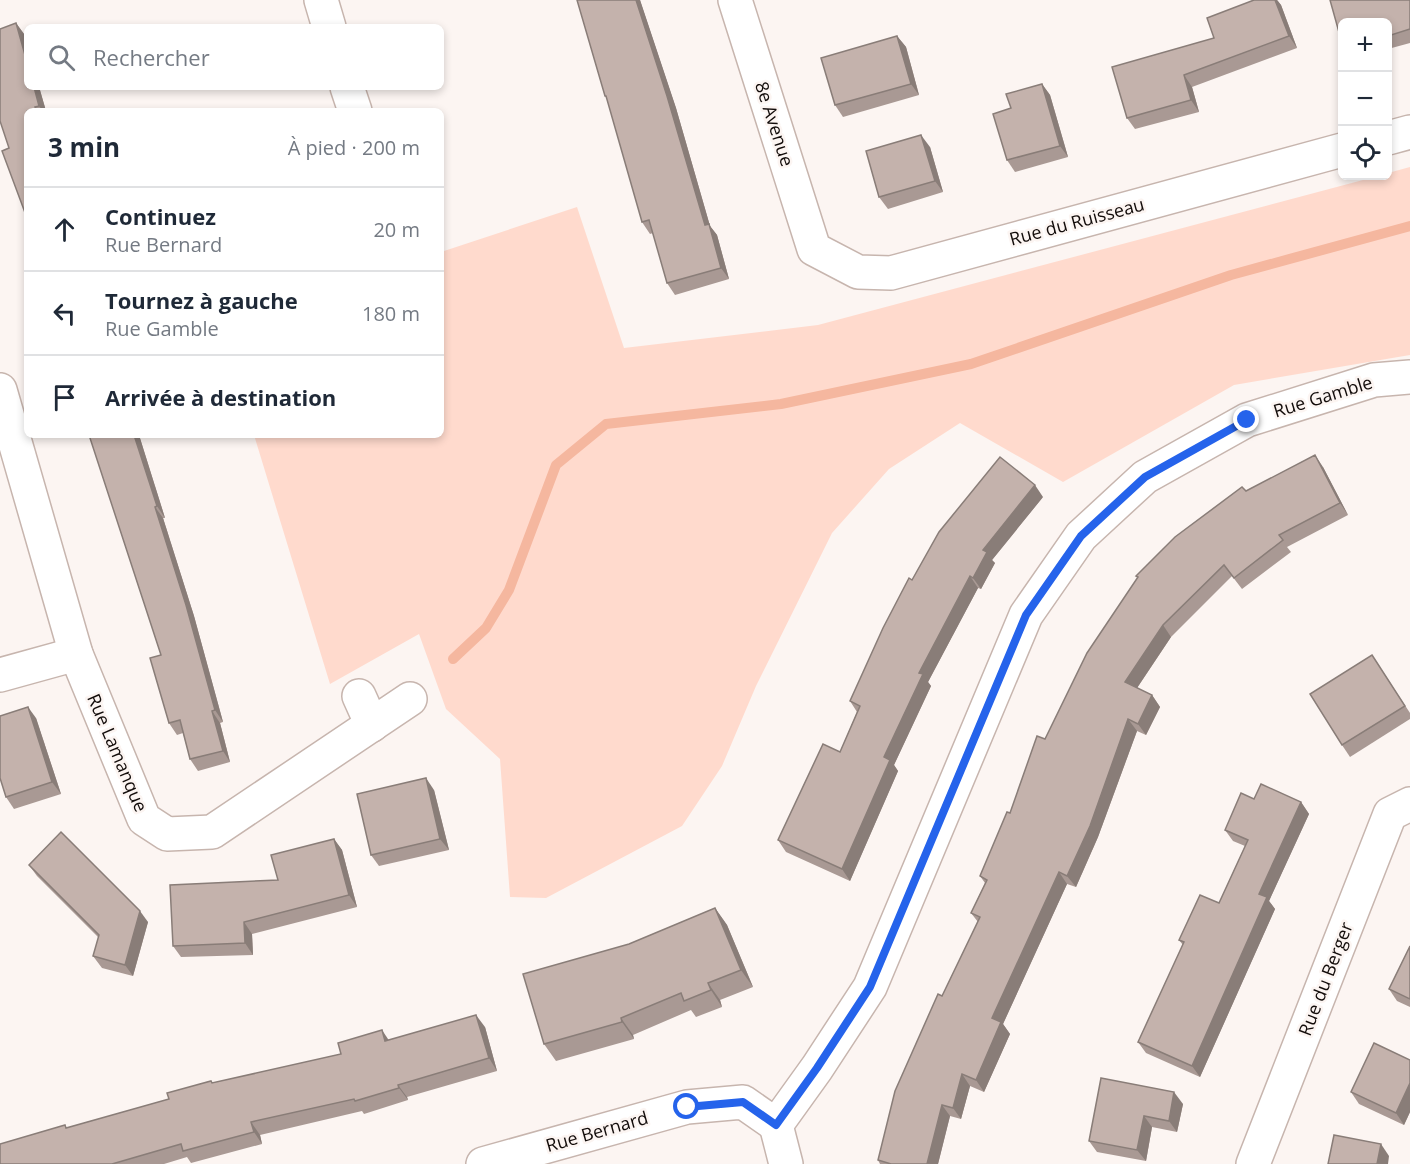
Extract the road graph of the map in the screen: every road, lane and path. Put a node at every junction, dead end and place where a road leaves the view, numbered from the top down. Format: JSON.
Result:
{"nodes":[{"id":1,"x":321,"y":0,"type":"edge"},
{"id":2,"x":735,"y":0,"type":"edge"},
{"id":3,"x":328,"y":24,"type":"edge"},
{"id":4,"x":348,"y":90,"type":"edge"},
{"id":5,"x":354,"y":108,"type":"edge"},
{"id":6,"x":1410,"y":132,"type":"edge"},
{"id":7,"x":1392,"y":137,"type":"edge"},
{"id":8,"x":1338,"y":151,"type":"edge"},
{"id":9,"x":814,"y":249,"type":"joint"},
{"id":10,"x":1410,"y":377,"type":"edge"},
{"id":11,"x":0,"y":390,"type":"edge"},
{"id":12,"x":76,"y":654,"type":"junction"},
{"id":13,"x":0,"y":675,"type":"edge"},
{"id":14,"x":410,"y":699,"type":"dead end"},
{"id":15,"x":1410,"y":804,"type":"edge"},
{"id":16,"x":776,"y":1125,"type":"junction"},
{"id":17,"x":483,"y":1164,"type":"edge"},
{"id":18,"x":786,"y":1164,"type":"edge"},
{"id":19,"x":1253,"y":1164,"type":"edge"}],
"edges":[{"from":1,"to":3,"type":"street"},
{"from":2,"to":9,"type":"street","name":"8e Avenue"},
{"from":4,"to":5,"type":"street"},
{"from":6,"to":7,"type":"street"},
{"from":8,"to":9,"type":"street","name":"Rue du Ruisseau"},
{"from":10,"to":16,"type":"street","name":"Rue Gamble"},
{"from":11,"to":12,"type":"street","name":"Rue Lamanque"},
{"from":12,"to":13,"type":"street"},
{"from":12,"to":14,"type":"street","name":"Rue Lamanque"},
{"from":15,"to":19,"type":"street","name":"Rue du Berger"},
{"from":16,"to":17,"type":"street","name":"Rue Bernard"},
{"from":16,"to":18,"type":"street"}]}
